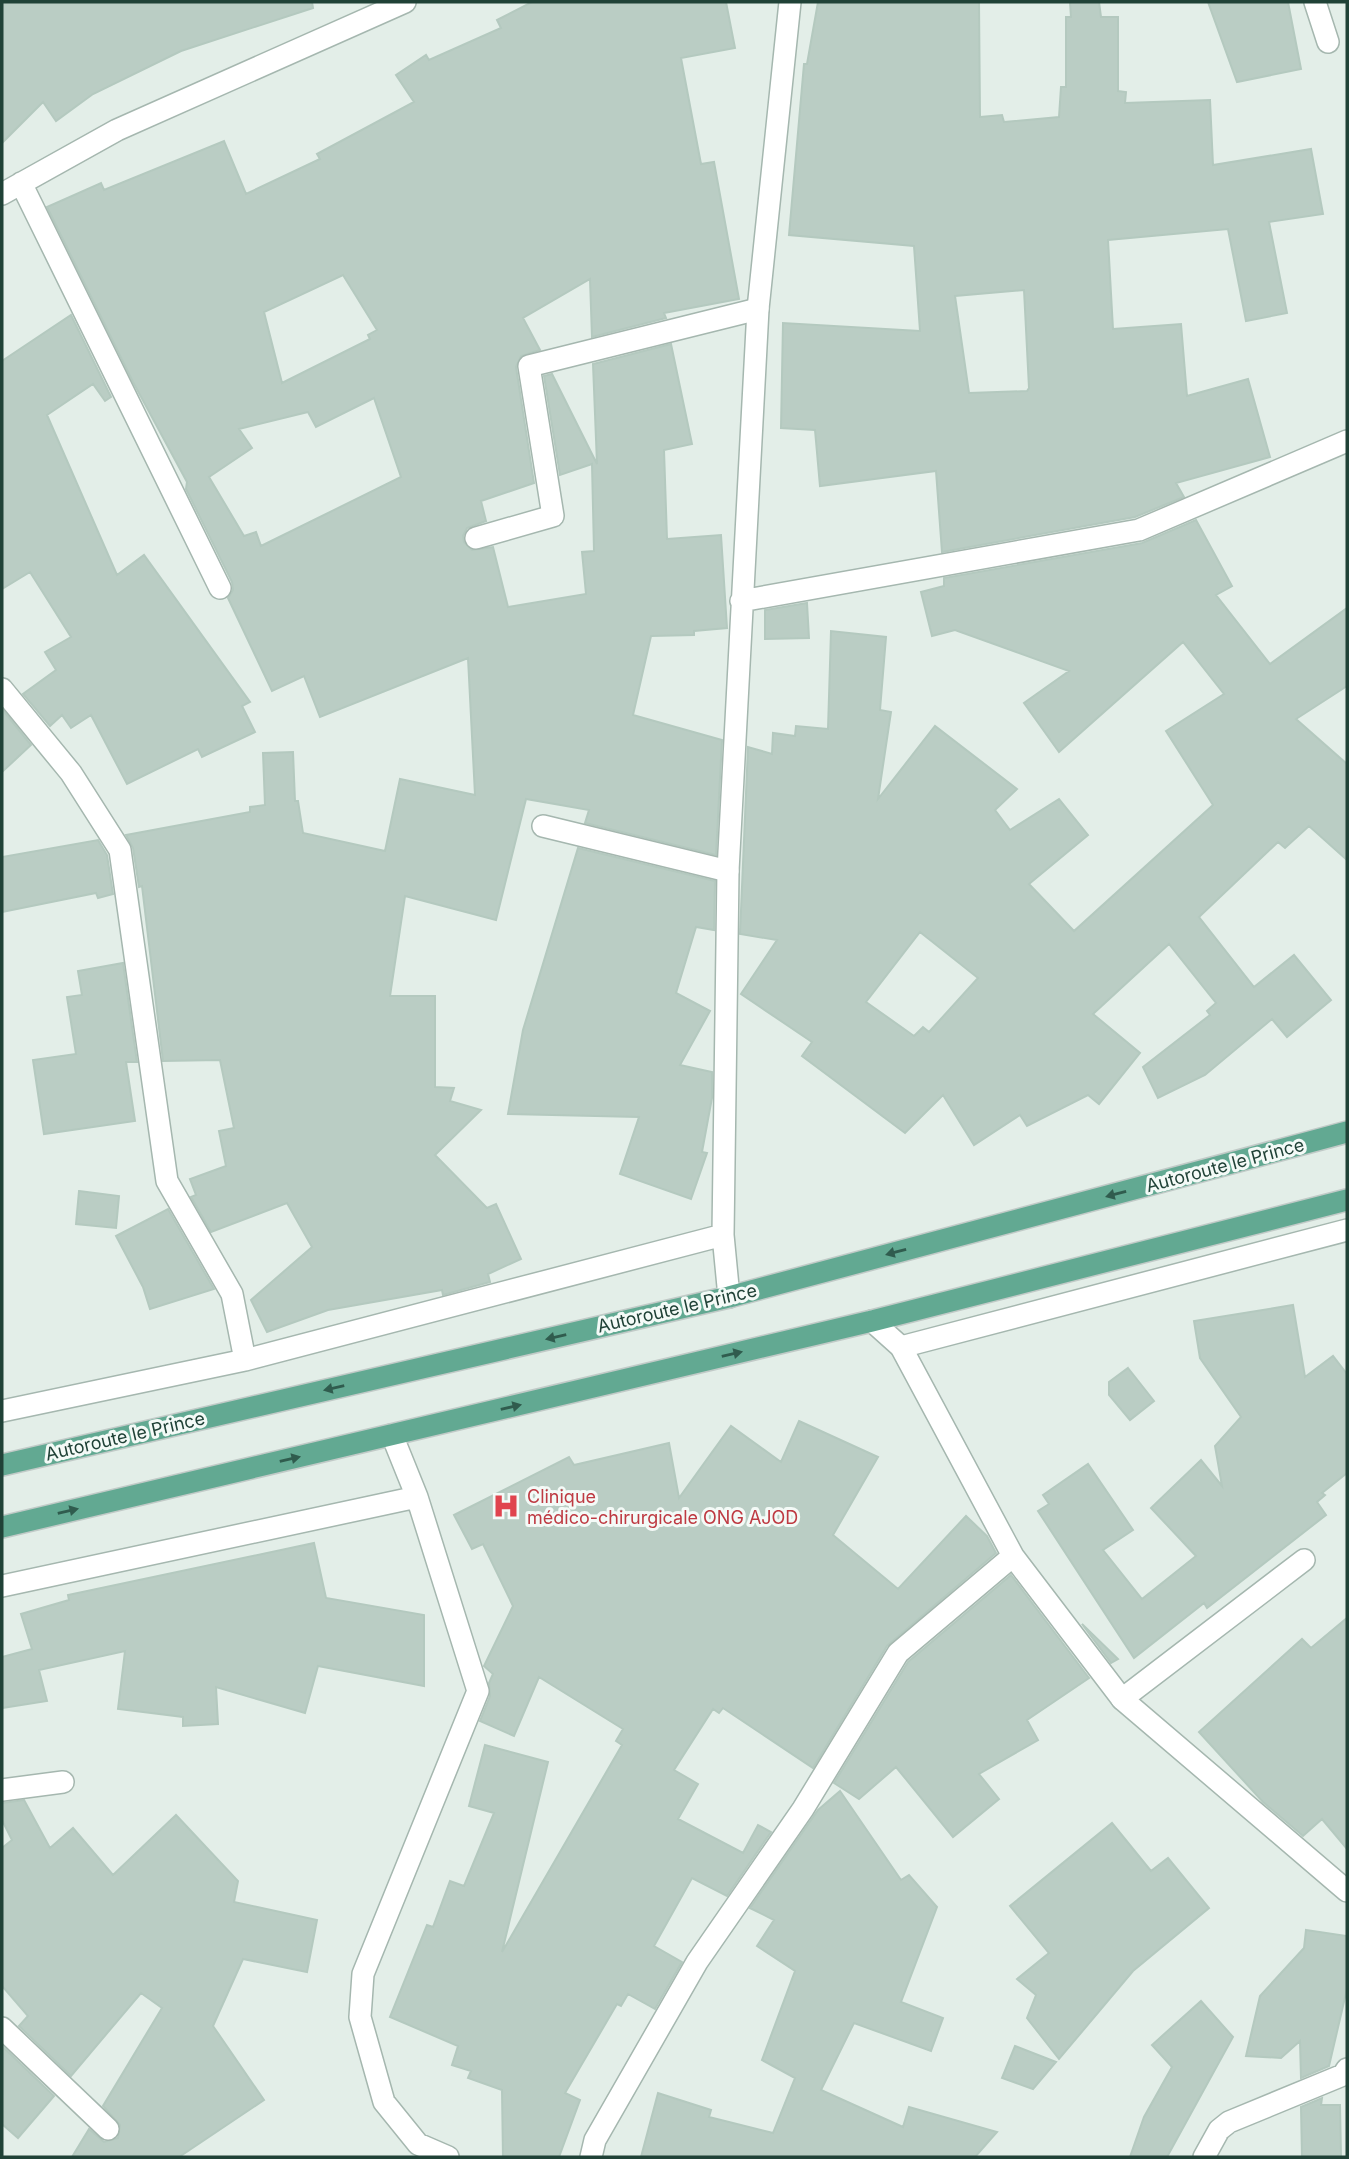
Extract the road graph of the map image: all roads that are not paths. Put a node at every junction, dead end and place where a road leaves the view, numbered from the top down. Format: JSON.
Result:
{"nodes":[{"id":1,"x":405,"y":2,"type":"edge"},
{"id":2,"x":790,"y":2,"type":"edge"},
{"id":3,"x":1315,"y":2,"type":"edge"},
{"id":4,"x":1328,"y":42,"type":"dead end"},
{"id":5,"x":21,"y":183,"type":"junction"},
{"id":6,"x":2,"y":194,"type":"edge"},
{"id":7,"x":758,"y":309,"type":"junction"},
{"id":8,"x":1347,"y":441,"type":"edge"},
{"id":9,"x":477,"y":538,"type":"dead end"},
{"id":10,"x":220,"y":588,"type":"dead end"},
{"id":11,"x":741,"y":601,"type":"junction"},
{"id":12,"x":2,"y":689,"type":"edge"},
{"id":13,"x":543,"y":826,"type":"dead end"},
{"id":14,"x":728,"y":871,"type":"junction"},
{"id":15,"x":1347,"y":1132,"type":"edge"},
{"id":16,"x":1347,"y":1200,"type":"edge"},
{"id":17,"x":1347,"y":1230,"type":"edge"},
{"id":18,"x":723,"y":1235,"type":"junction"},
{"id":19,"x":729,"y":1297,"type":"junction"},
{"id":20,"x":872,"y":1321,"type":"junction"},
{"id":21,"x":901,"y":1347,"type":"junction"},
{"id":22,"x":245,"y":1360,"type":"junction"},
{"id":23,"x":2,"y":1411,"type":"edge"},
{"id":24,"x":392,"y":1435,"type":"junction"},
{"id":25,"x":2,"y":1465,"type":"edge"},
{"id":26,"x":417,"y":1497,"type":"junction"},
{"id":27,"x":2,"y":1527,"type":"edge"},
{"id":28,"x":1013,"y":1556,"type":"junction"},
{"id":29,"x":1304,"y":1560,"type":"dead end"},
{"id":30,"x":2,"y":1586,"type":"edge"},
{"id":31,"x":1122,"y":1699,"type":"junction"},
{"id":32,"x":63,"y":1782,"type":"dead end"},
{"id":33,"x":2,"y":1790,"type":"edge"},
{"id":34,"x":1347,"y":1891,"type":"edge"},
{"id":35,"x":2,"y":2028,"type":"edge"},
{"id":36,"x":1347,"y":2068,"type":"edge"},
{"id":37,"x":108,"y":2130,"type":"dead end"},
{"id":38,"x":448,"y":2157,"type":"edge"},
{"id":39,"x":592,"y":2157,"type":"edge"},
{"id":40,"x":1204,"y":2157,"type":"edge"}],
"edges":[{"from":1,"to":5,"type":"street"},
{"from":2,"to":7,"type":"street"},
{"from":3,"to":4,"type":"street"},
{"from":5,"to":6,"type":"street"},
{"from":5,"to":10,"type":"street"},
{"from":7,"to":9,"type":"street"},
{"from":7,"to":11,"type":"street"},
{"from":8,"to":11,"type":"street"},
{"from":11,"to":14,"type":"street"},
{"from":12,"to":22,"type":"street"},
{"from":13,"to":14,"type":"street"},
{"from":14,"to":18,"type":"street"},
{"from":15,"to":19,"type":"main road","name":"Autoroute le Prince","one_way":true},
{"from":16,"to":20,"type":"main road"},
{"from":17,"to":21,"type":"street"},
{"from":18,"to":19,"type":"street"},
{"from":18,"to":22,"type":"street"},
{"from":19,"to":25,"type":"main road","name":"Autoroute le Prince","one_way":true},
{"from":20,"to":21,"type":"street"},
{"from":24,"to":20,"type":"main road","one_way":true},
{"from":21,"to":28,"type":"street"},
{"from":22,"to":23,"type":"street"},
{"from":24,"to":26,"type":"street"},
{"from":27,"to":24,"type":"main road","one_way":true},
{"from":26,"to":30,"type":"street"},
{"from":26,"to":38,"type":"street"},
{"from":28,"to":31,"type":"street"},
{"from":28,"to":39,"type":"street"},
{"from":29,"to":31,"type":"street"},
{"from":31,"to":34,"type":"street"},
{"from":32,"to":33,"type":"street"},
{"from":35,"to":37,"type":"street"},
{"from":36,"to":40,"type":"street"}]}
